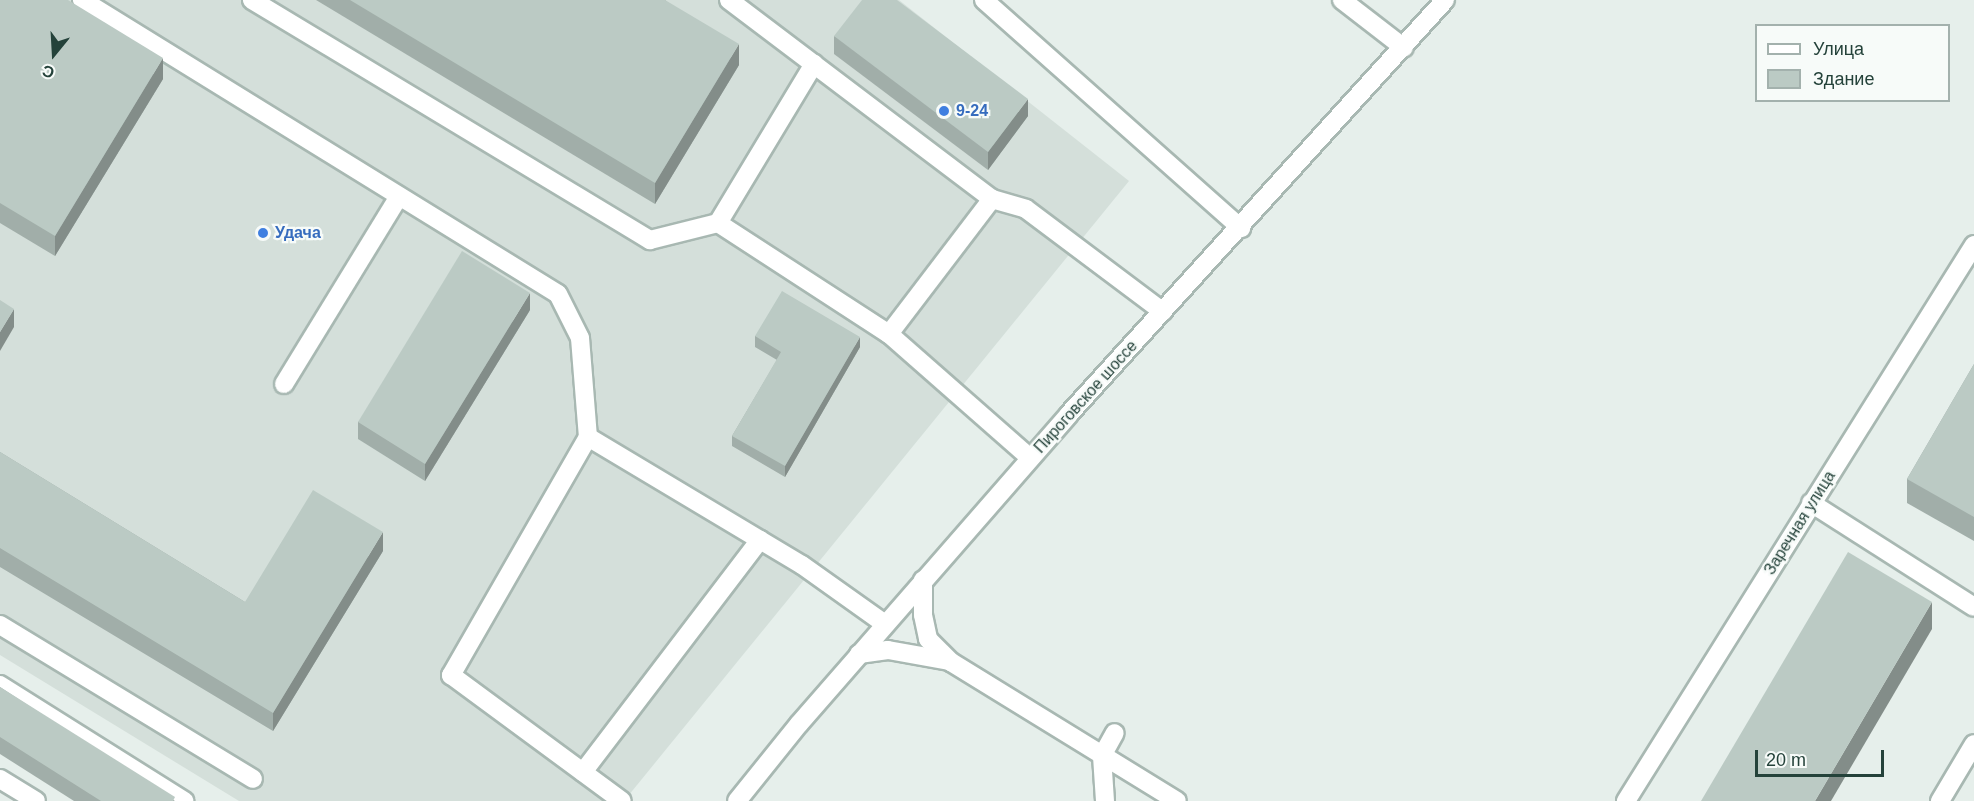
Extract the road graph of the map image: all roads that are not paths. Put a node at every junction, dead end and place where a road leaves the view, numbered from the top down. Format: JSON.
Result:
{"nodes":[{"id":1,"x":82,"y":0,"type":"edge"},
{"id":2,"x":252,"y":0,"type":"edge"},
{"id":3,"x":729,"y":0,"type":"edge"},
{"id":4,"x":984,"y":0,"type":"edge"},
{"id":5,"x":1342,"y":0,"type":"edge"},
{"id":6,"x":1445,"y":0,"type":"edge"},
{"id":7,"x":1404,"y":48,"type":"junction"},
{"id":8,"x":814,"y":64,"type":"junction"},
{"id":9,"x":399,"y":196,"type":"junction"},
{"id":10,"x":992,"y":199,"type":"junction"},
{"id":11,"x":718,"y":223,"type":"junction"},
{"id":12,"x":1241,"y":228,"type":"junction"},
{"id":13,"x":1974,"y":245,"type":"edge"},
{"id":14,"x":1163,"y":312,"type":"junction"},
{"id":15,"x":889,"y":334,"type":"junction"},
{"id":16,"x":285,"y":384,"type":"dead end"},
{"id":17,"x":588,"y":437,"type":"junction"},
{"id":18,"x":1030,"y":458,"type":"junction"},
{"id":19,"x":1812,"y":503,"type":"junction"},
{"id":20,"x":760,"y":540,"type":"junction"},
{"id":21,"x":923,"y":580,"type":"junction"},
{"id":22,"x":1974,"y":607,"type":"edge"},
{"id":23,"x":885,"y":624,"type":"junction"},
{"id":24,"x":0,"y":625,"type":"edge"},
{"id":25,"x":859,"y":654,"type":"junction"},
{"id":26,"x":951,"y":662,"type":"junction"},
{"id":27,"x":0,"y":685,"type":"edge"},
{"id":28,"x":1115,"y":734,"type":"dead end"},
{"id":29,"x":1974,"y":744,"type":"edge"},
{"id":30,"x":1102,"y":756,"type":"junction"},
{"id":31,"x":583,"y":772,"type":"junction"},
{"id":32,"x":0,"y":778,"type":"edge"},
{"id":33,"x":253,"y":779,"type":"dead end"},
{"id":34,"x":36,"y":801,"type":"edge"},
{"id":35,"x":184,"y":801,"type":"edge"},
{"id":36,"x":622,"y":801,"type":"edge"},
{"id":37,"x":737,"y":801,"type":"edge"},
{"id":38,"x":1105,"y":801,"type":"edge"},
{"id":39,"x":1177,"y":801,"type":"edge"},
{"id":40,"x":1626,"y":801,"type":"edge"},
{"id":41,"x":1940,"y":801,"type":"edge"}],
"edges":[{"from":1,"to":9,"type":"street"},
{"from":2,"to":11,"type":"street"},
{"from":3,"to":8,"type":"street"},
{"from":4,"to":12,"type":"street"},
{"from":5,"to":7,"type":"street"},
{"from":6,"to":7,"type":"street","name":"Пироговское шоссе"},
{"from":7,"to":12,"type":"street","name":"Пироговское шоссе"},
{"from":8,"to":10,"type":"street"},
{"from":8,"to":11,"type":"street"},
{"from":9,"to":16,"type":"street"},
{"from":9,"to":17,"type":"street"},
{"from":10,"to":14,"type":"street"},
{"from":10,"to":15,"type":"street"},
{"from":11,"to":15,"type":"street"},
{"from":12,"to":14,"type":"street","name":"Пироговское шоссе"},
{"from":13,"to":19,"type":"street","name":"Заречная улица"},
{"from":14,"to":18,"type":"street","name":"Пироговское шоссе"},
{"from":15,"to":18,"type":"street"},
{"from":17,"to":20,"type":"street"},
{"from":17,"to":31,"type":"street"},
{"from":18,"to":21,"type":"street","name":"Пироговское шоссе"},
{"from":19,"to":22,"type":"street"},
{"from":19,"to":40,"type":"street","name":"Заречная улица"},
{"from":20,"to":23,"type":"street"},
{"from":20,"to":31,"type":"street"},
{"from":21,"to":23,"type":"street","name":"Пироговское шоссе"},
{"from":21,"to":26,"type":"street"},
{"from":23,"to":25,"type":"street","name":"Пироговское шоссе"},
{"from":24,"to":33,"type":"street"},
{"from":25,"to":26,"type":"street"},
{"from":25,"to":37,"type":"street","name":"Пироговское шоссе"},
{"from":26,"to":30,"type":"street"},
{"from":27,"to":35,"type":"street"},
{"from":28,"to":30,"type":"street"},
{"from":29,"to":41,"type":"street"},
{"from":30,"to":38,"type":"street"},
{"from":30,"to":39,"type":"street"},
{"from":31,"to":36,"type":"street"},
{"from":32,"to":34,"type":"street"}]}
